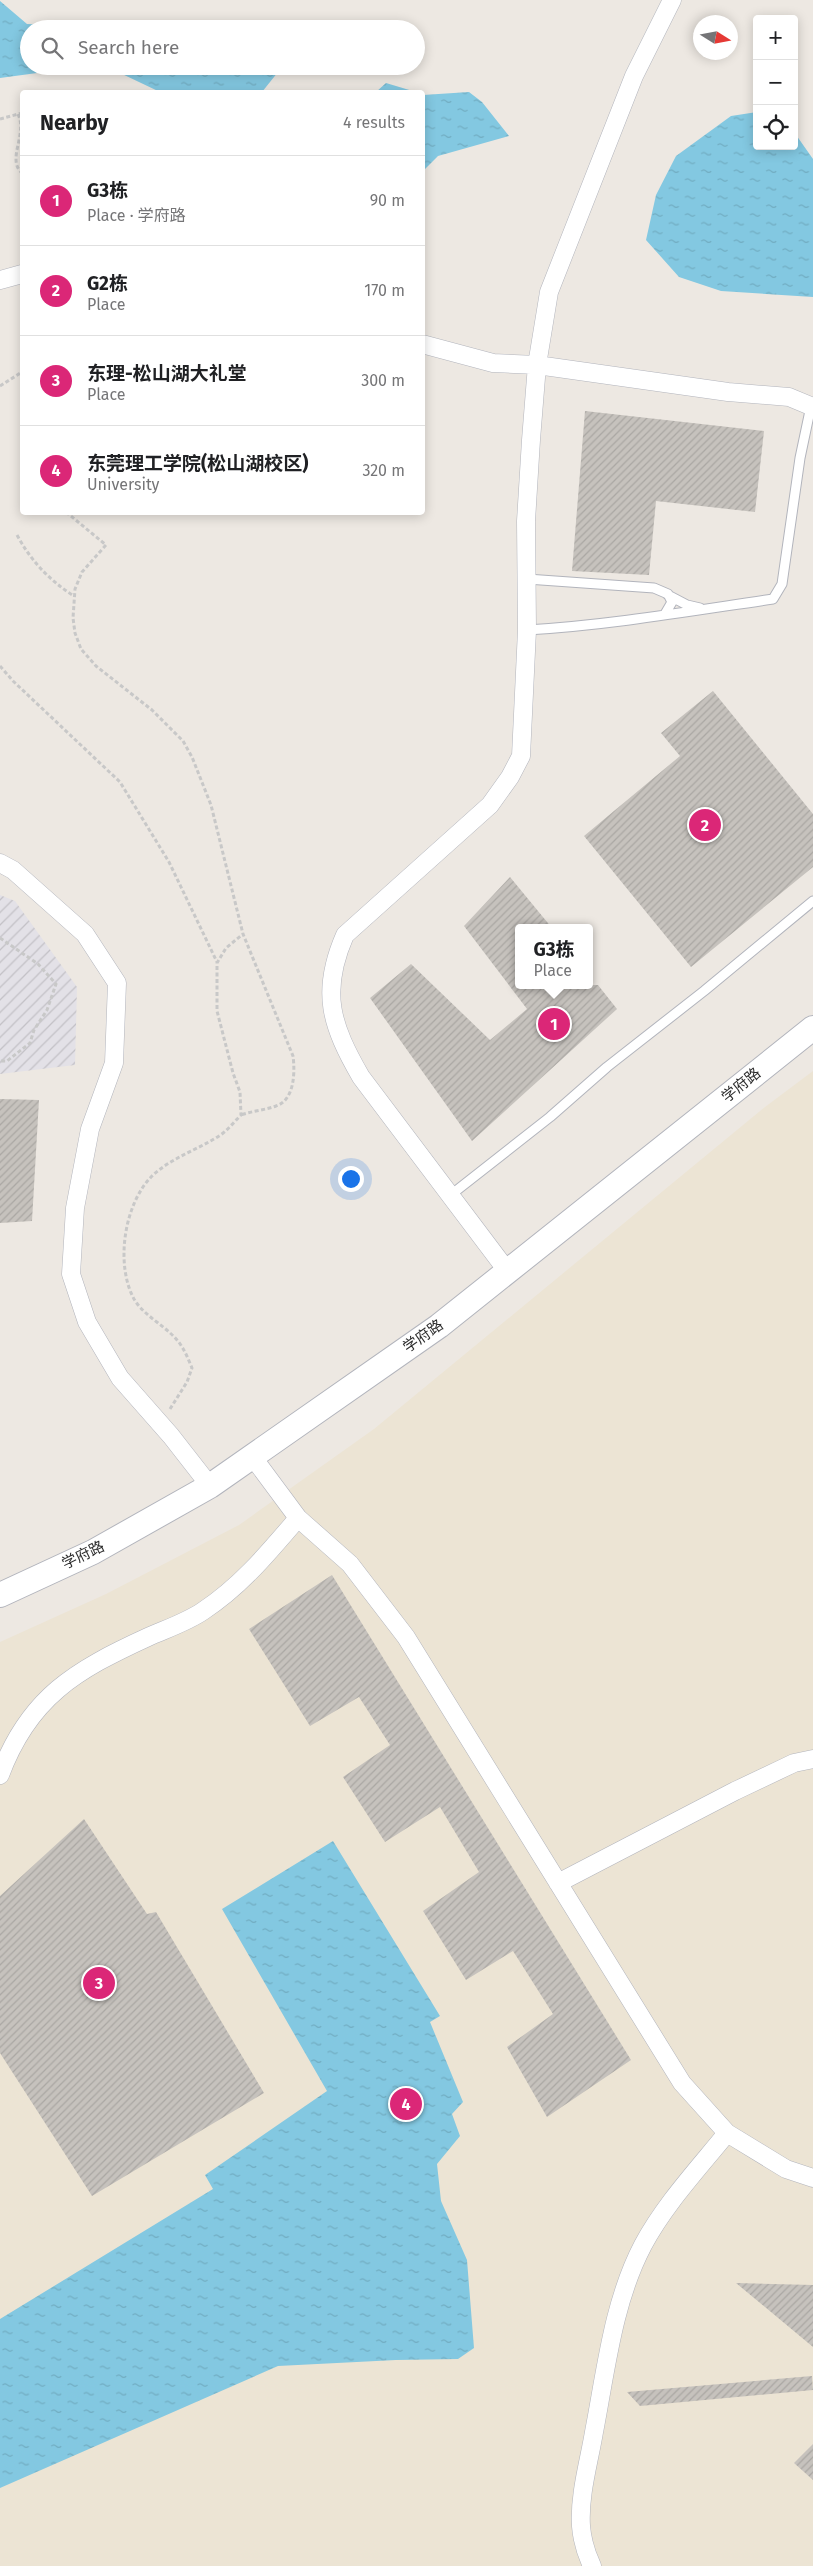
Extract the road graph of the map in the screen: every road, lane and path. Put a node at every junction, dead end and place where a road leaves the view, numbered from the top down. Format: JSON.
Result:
{"nodes":[{"id":1,"x":665,"y":2,"type":"edge"},
{"id":2,"x":20,"y":113,"type":"edge"},
{"id":3,"x":0,"y":119,"type":"edge"},
{"id":4,"x":20,"y":146,"type":"edge"},
{"id":5,"x":20,"y":171,"type":"edge"},
{"id":6,"x":20,"y":275,"type":"edge"},
{"id":7,"x":0,"y":280,"type":"edge"},
{"id":8,"x":425,"y":345,"type":"edge"},
{"id":9,"x":537,"y":365,"type":"junction"},
{"id":10,"x":20,"y":373,"type":"edge"},
{"id":11,"x":0,"y":386,"type":"edge"},
{"id":12,"x":812,"y":407,"type":"edge"},
{"id":13,"x":70,"y":515,"type":"edge"},
{"id":14,"x":17,"y":535,"type":"dead end"},
{"id":15,"x":527,"y":579,"type":"junction"},
{"id":16,"x":668,"y":594,"type":"junction"},
{"id":17,"x":74,"y":596,"type":"junction"},
{"id":18,"x":705,"y":609,"type":"junction"},
{"id":19,"x":665,"y":614,"type":"junction"},
{"id":20,"x":527,"y":630,"type":"junction"},
{"id":21,"x":0,"y":666,"type":"edge"},
{"id":22,"x":0,"y":863,"type":"edge"},
{"id":23,"x":813,"y":901,"type":"edge"},
{"id":24,"x":243,"y":934,"type":"junction"},
{"id":25,"x":0,"y":938,"type":"edge"},
{"id":26,"x":217,"y":963,"type":"junction"},
{"id":27,"x":813,"y":1028,"type":"edge"},
{"id":28,"x":0,"y":1061,"type":"edge"},
{"id":29,"x":240,"y":1115,"type":"junction"},
{"id":30,"x":452,"y":1194,"type":"junction"},
{"id":31,"x":508,"y":1272,"type":"junction"},
{"id":32,"x":160,"y":1424,"type":"junction"},
{"id":33,"x":252,"y":1456,"type":"junction"},
{"id":34,"x":210,"y":1486,"type":"junction"},
{"id":35,"x":298,"y":1518,"type":"junction"},
{"id":36,"x":0,"y":1595,"type":"edge"},
{"id":37,"x":813,"y":1759,"type":"edge"},
{"id":38,"x":0,"y":1775,"type":"edge"},
{"id":39,"x":558,"y":1883,"type":"junction"},
{"id":40,"x":727,"y":2132,"type":"junction"},
{"id":41,"x":813,"y":2178,"type":"edge"},
{"id":42,"x":592,"y":2566,"type":"edge"}],
"edges":[{"from":1,"to":9,"type":"street"},
{"from":2,"to":3,"type":"path"},
{"from":4,"to":5,"type":"path"},
{"from":6,"to":7,"type":"street"},
{"from":8,"to":9,"type":"street"},
{"from":9,"to":12,"type":"street"},
{"from":9,"to":15,"type":"street"},
{"from":10,"to":11,"type":"path"},
{"from":12,"to":18,"type":"lane"},
{"from":13,"to":17,"type":"path"},
{"from":14,"to":17,"type":"path"},
{"from":15,"to":16,"type":"lane"},
{"from":15,"to":20,"type":"street"},
{"from":16,"to":18,"type":"lane"},
{"from":16,"to":19,"type":"lane"},
{"from":17,"to":24,"type":"path"},
{"from":18,"to":19,"type":"lane"},
{"from":19,"to":20,"type":"lane"},
{"from":20,"to":30,"type":"street"},
{"from":21,"to":26,"type":"path"},
{"from":22,"to":32,"type":"street"},
{"from":23,"to":30,"type":"lane"},
{"from":24,"to":26,"type":"path"},
{"from":24,"to":29,"type":"path"},
{"from":25,"to":28,"type":"path"},
{"from":26,"to":29,"type":"path"},
{"from":27,"to":31,"type":"street","name":"学府路"},
{"from":29,"to":32,"type":"path"},
{"from":30,"to":31,"type":"street"},
{"from":31,"to":33,"type":"street","name":"学府路"},
{"from":32,"to":34,"type":"street"},
{"from":33,"to":34,"type":"street","name":"学府路"},
{"from":33,"to":35,"type":"street"},
{"from":34,"to":36,"type":"street","name":"学府路"},
{"from":35,"to":38,"type":"street"},
{"from":35,"to":39,"type":"street"},
{"from":37,"to":39,"type":"street"},
{"from":39,"to":40,"type":"street"},
{"from":40,"to":41,"type":"street"},
{"from":40,"to":42,"type":"street"}]}
